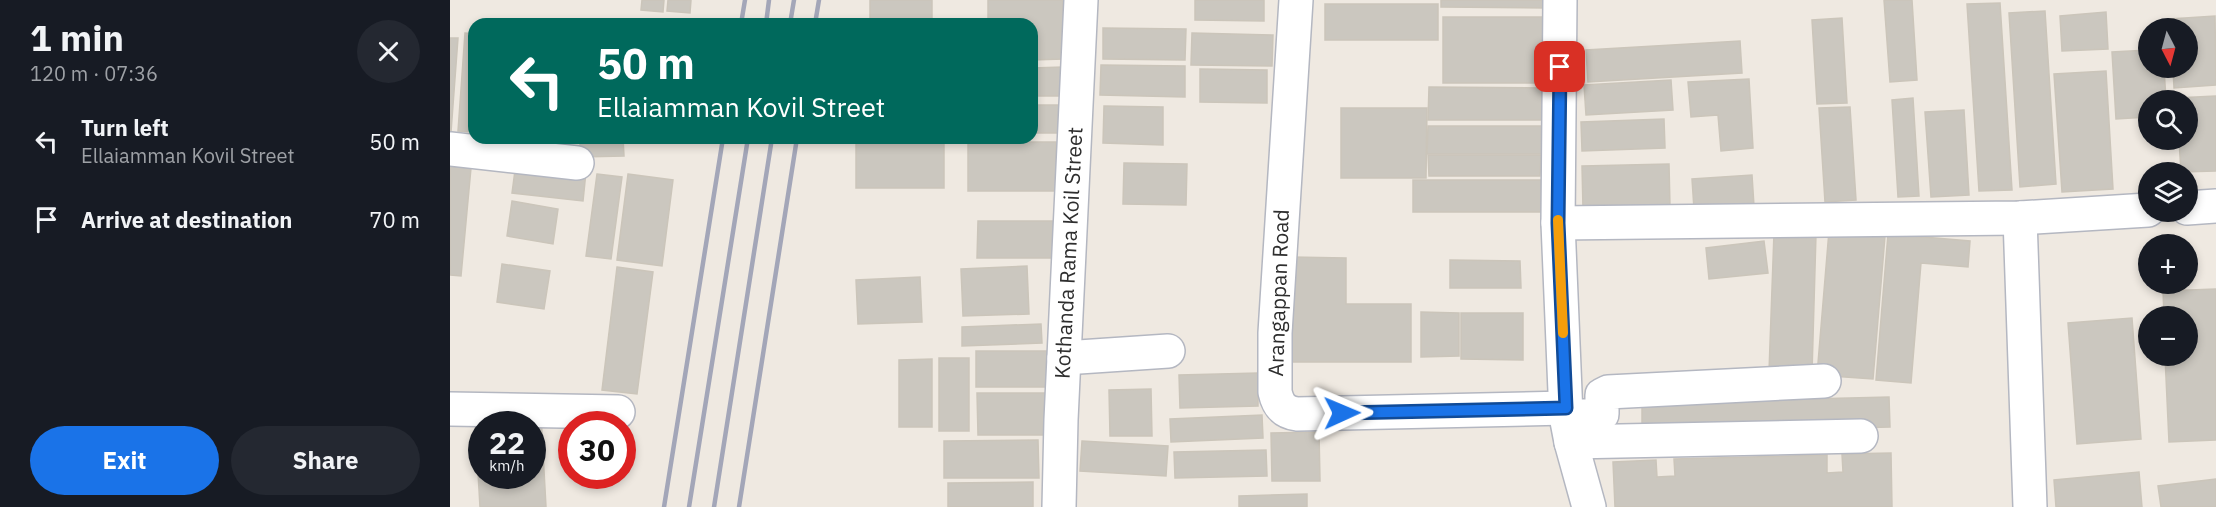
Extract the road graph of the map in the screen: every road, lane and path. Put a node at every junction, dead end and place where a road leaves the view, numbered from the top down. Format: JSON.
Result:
{"nodes":[{"id":1,"x":1081,"y":0,"type":"edge"},
{"id":2,"x":1296,"y":0,"type":"edge"},
{"id":3,"x":1560,"y":0,"type":"edge"},
{"id":4,"x":450,"y":149,"type":"edge"},
{"id":5,"x":577,"y":164,"type":"dead end"},
{"id":6,"x":2216,"y":206,"type":"edge"},
{"id":7,"x":2198,"y":207,"type":"edge"},
{"id":8,"x":2138,"y":211,"type":"edge"},
{"id":9,"x":2020,"y":218,"type":"junction"},
{"id":10,"x":1558,"y":223,"type":"junction"},
{"id":11,"x":1168,"y":351,"type":"dead end"},
{"id":12,"x":1064,"y":358,"type":"junction"},
{"id":13,"x":1824,"y":381,"type":"dead end"},
{"id":14,"x":450,"y":409,"type":"edge"},
{"id":15,"x":562,"y":411,"type":"edge"},
{"id":16,"x":1568,"y":422,"type":"junction"},
{"id":17,"x":1861,"y":436,"type":"dead end"},
{"id":18,"x":1059,"y":507,"type":"edge"},
{"id":19,"x":1589,"y":507,"type":"edge"},
{"id":20,"x":2030,"y":507,"type":"edge"}],
"edges":[{"from":1,"to":12,"type":"street","name":"Kothanda Rama Koil Street"},
{"from":2,"to":16,"type":"street","name":"Arangappan Road"},
{"from":3,"to":10,"type":"street"},
{"from":4,"to":5,"type":"street"},
{"from":6,"to":7,"type":"street"},
{"from":8,"to":9,"type":"street"},
{"from":9,"to":10,"type":"street"},
{"from":9,"to":20,"type":"street"},
{"from":10,"to":16,"type":"street"},
{"from":11,"to":12,"type":"street"},
{"from":12,"to":18,"type":"street","name":"Kothanda Rama Koil Street"},
{"from":13,"to":16,"type":"street"},
{"from":14,"to":15,"type":"street"},
{"from":16,"to":17,"type":"street"},
{"from":16,"to":19,"type":"street"}]}
